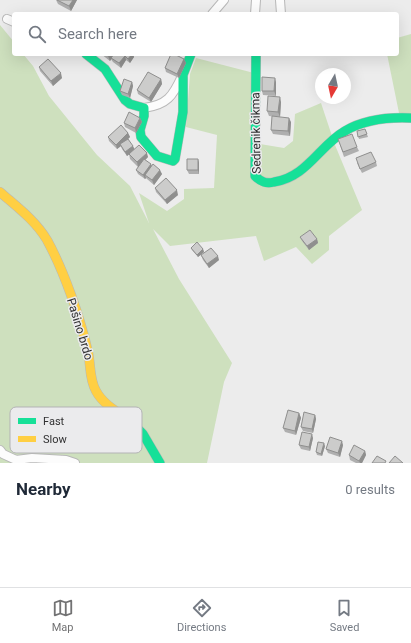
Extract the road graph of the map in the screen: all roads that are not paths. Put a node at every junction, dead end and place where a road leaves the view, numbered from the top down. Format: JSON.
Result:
{"nodes":[{"id":1,"x":224,"y":0,"type":"edge"},
{"id":2,"x":256,"y":0,"type":"edge"},
{"id":3,"x":280,"y":0,"type":"edge"},
{"id":4,"x":214,"y":12,"type":"edge"},
{"id":5,"x":255,"y":12,"type":"edge"},
{"id":6,"x":281,"y":12,"type":"edge"},
{"id":7,"x":89,"y":56,"type":"edge"},
{"id":8,"x":190,"y":56,"type":"edge"},
{"id":9,"x":256,"y":56,"type":"edge"},
{"id":10,"x":183,"y":75,"type":"junction"},
{"id":11,"x":144,"y":108,"type":"junction"},
{"id":12,"x":411,"y":118,"type":"edge"},
{"id":13,"x":0,"y":192,"type":"edge"},
{"id":14,"x":109,"y":407,"type":"edge"},
{"id":15,"x":142,"y":432,"type":"edge"},
{"id":16,"x":0,"y":450,"type":"edge"},
{"id":17,"x":75,"y":463,"type":"edge"},
{"id":18,"x":160,"y":463,"type":"edge"}],
"edges":[{"from":1,"to":4,"type":"street"},
{"from":2,"to":5,"type":"street"},
{"from":3,"to":6,"type":"street"},
{"from":7,"to":11,"type":"street"},
{"from":8,"to":10,"type":"street"},
{"from":9,"to":12,"type":"street","name":"Sedrenik čikma"},
{"from":10,"to":11,"type":"street"},
{"from":10,"to":11,"type":"street"},
{"from":13,"to":14,"type":"street","name":"Pašino brdo"},
{"from":15,"to":18,"type":"street","name":"Pašino brdo"},
{"from":16,"to":17,"type":"street"}]}
